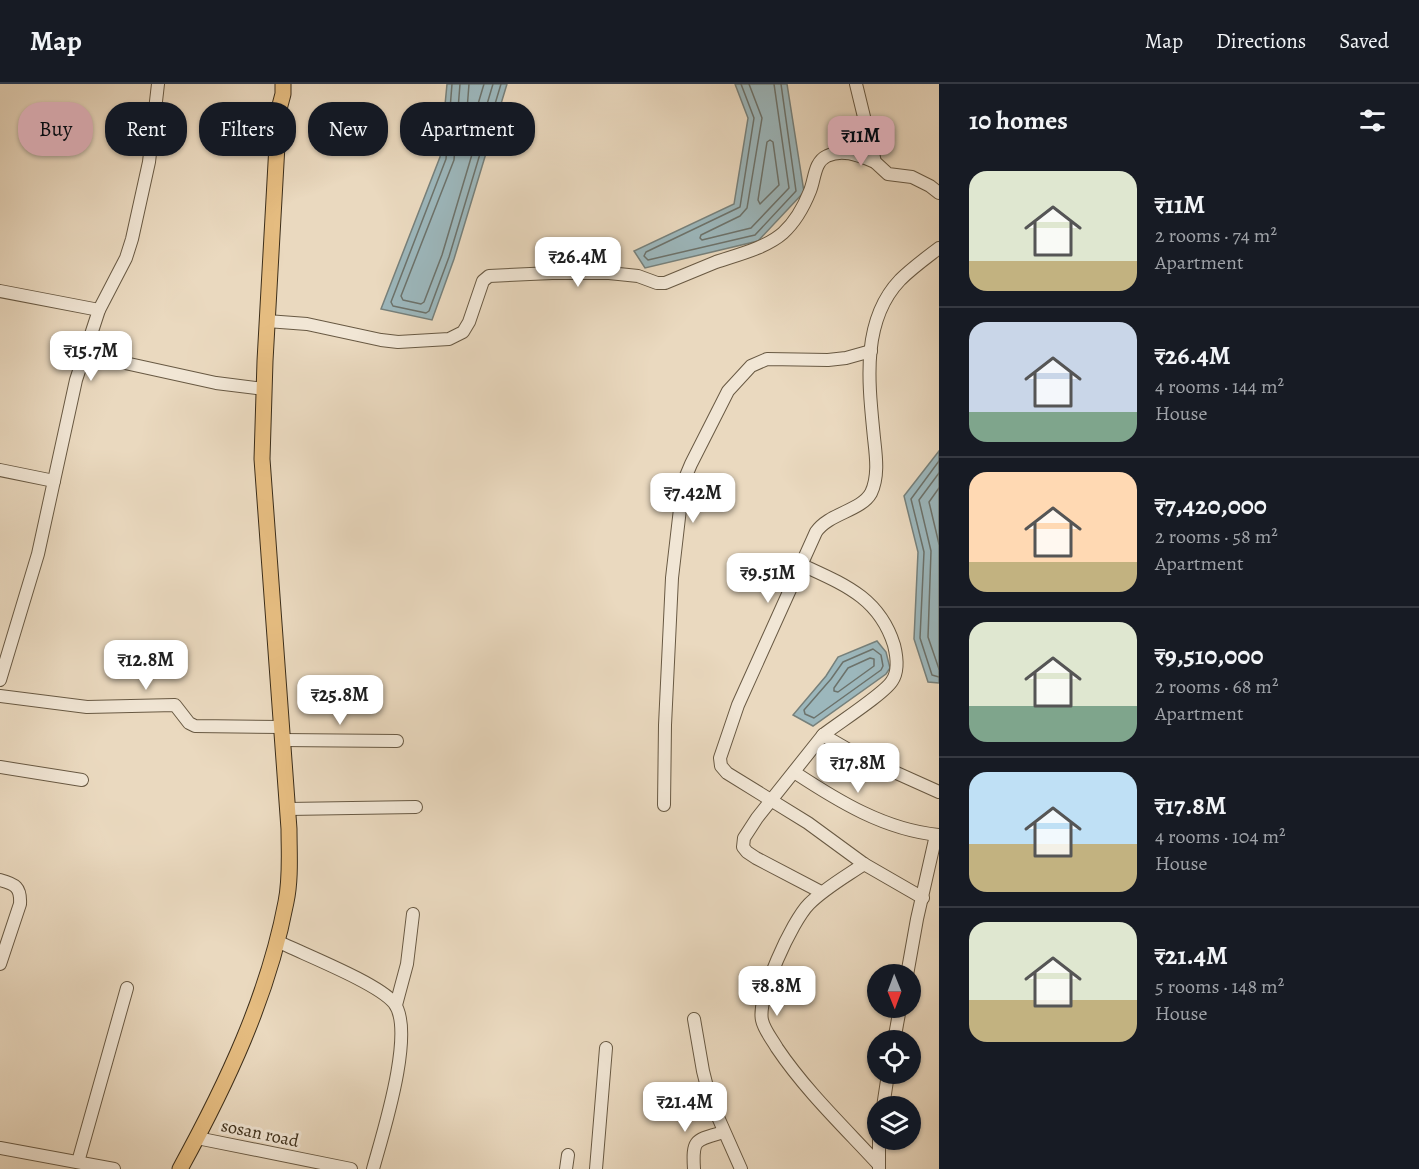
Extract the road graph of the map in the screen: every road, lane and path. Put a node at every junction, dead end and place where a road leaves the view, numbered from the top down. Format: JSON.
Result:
{"nodes":[{"id":1,"x":159,"y":84,"type":"edge"},
{"id":2,"x":272,"y":84,"type":"edge"},
{"id":3,"x":283,"y":84,"type":"edge"},
{"id":4,"x":856,"y":84,"type":"edge"},
{"id":5,"x":277,"y":102,"type":"edge"},
{"id":6,"x":281,"y":102,"type":"edge"},
{"id":7,"x":276,"y":156,"type":"edge"},
{"id":8,"x":875,"y":162,"type":"junction"},
{"id":9,"x":939,"y":194,"type":"edge"},
{"id":10,"x":939,"y":248,"type":"edge"},
{"id":11,"x":0,"y":291,"type":"edge"},
{"id":12,"x":99,"y":310,"type":"junction"},
{"id":13,"x":267,"y":321,"type":"junction"},
{"id":14,"x":871,"y":351,"type":"junction"},
{"id":15,"x":84,"y":354,"type":"junction"},
{"id":16,"x":264,"y":389,"type":"junction"},
{"id":17,"x":0,"y":470,"type":"edge"},
{"id":18,"x":54,"y":482,"type":"junction"},
{"id":19,"x":801,"y":564,"type":"junction"},
{"id":20,"x":0,"y":680,"type":"edge"},
{"id":21,"x":0,"y":696,"type":"edge"},
{"id":22,"x":281,"y":734,"type":"junction"},
{"id":23,"x":823,"y":735,"type":"junction"},
{"id":24,"x":397,"y":741,"type":"dead end"},
{"id":25,"x":0,"y":767,"type":"edge"},
{"id":26,"x":794,"y":772,"type":"junction"},
{"id":27,"x":82,"y":780,"type":"dead end"},
{"id":28,"x":939,"y":792,"type":"edge"},
{"id":29,"x":772,"y":800,"type":"junction"},
{"id":30,"x":664,"y":805,"type":"dead end"},
{"id":31,"x":416,"y":807,"type":"dead end"},
{"id":32,"x":288,"y":809,"type":"junction"},
{"id":33,"x":938,"y":835,"type":"edge"},
{"id":34,"x":864,"y":864,"type":"junction"},
{"id":35,"x":0,"y":880,"type":"edge"},
{"id":36,"x":821,"y":892,"type":"junction"},
{"id":37,"x":923,"y":898,"type":"junction"},
{"id":38,"x":413,"y":914,"type":"dead end"},
{"id":39,"x":277,"y":941,"type":"junction"},
{"id":40,"x":0,"y":964,"type":"edge"},
{"id":41,"x":909,"y":964,"type":"edge"},
{"id":42,"x":127,"y":988,"type":"dead end"},
{"id":43,"x":396,"y":1005,"type":"junction"},
{"id":44,"x":694,"y":1019,"type":"dead end"},
{"id":45,"x":606,"y":1048,"type":"dead end"},
{"id":46,"x":724,"y":1132,"type":"junction"},
{"id":47,"x":197,"y":1138,"type":"junction"},
{"id":48,"x":0,"y":1148,"type":"edge"},
{"id":49,"x":879,"y":1150,"type":"edge"},
{"id":50,"x":568,"y":1155,"type":"dead end"},
{"id":51,"x":78,"y":1162,"type":"junction"},
{"id":52,"x":879,"y":1167,"type":"edge"},
{"id":53,"x":114,"y":1169,"type":"edge"},
{"id":54,"x":180,"y":1169,"type":"edge"},
{"id":55,"x":351,"y":1169,"type":"edge"},
{"id":56,"x":373,"y":1169,"type":"edge"},
{"id":57,"x":566,"y":1169,"type":"edge"},
{"id":58,"x":596,"y":1169,"type":"edge"},
{"id":59,"x":694,"y":1169,"type":"edge"},
{"id":60,"x":741,"y":1169,"type":"edge"}],
"edges":[{"from":1,"to":12,"type":"street"},
{"from":2,"to":5,"type":"main road"},
{"from":3,"to":6,"type":"main road"},
{"from":4,"to":8,"type":"street"},
{"from":7,"to":13,"type":"main road"},
{"from":8,"to":9,"type":"street"},
{"from":8,"to":13,"type":"street"},
{"from":10,"to":14,"type":"street"},
{"from":11,"to":12,"type":"street"},
{"from":12,"to":15,"type":"street"},
{"from":13,"to":16,"type":"main road"},
{"from":14,"to":19,"type":"street"},
{"from":14,"to":30,"type":"street"},
{"from":15,"to":16,"type":"street"},
{"from":15,"to":18,"type":"street"},
{"from":16,"to":22,"type":"main road"},
{"from":17,"to":18,"type":"street"},
{"from":18,"to":20,"type":"street"},
{"from":19,"to":23,"type":"street"},
{"from":19,"to":29,"type":"street"},
{"from":21,"to":22,"type":"street"},
{"from":22,"to":24,"type":"street"},
{"from":22,"to":32,"type":"main road"},
{"from":23,"to":26,"type":"street"},
{"from":23,"to":28,"type":"street"},
{"from":25,"to":27,"type":"street"},
{"from":26,"to":29,"type":"street"},
{"from":26,"to":33,"type":"street"},
{"from":29,"to":34,"type":"street"},
{"from":29,"to":36,"type":"street"},
{"from":31,"to":32,"type":"street"},
{"from":32,"to":39,"type":"main road"},
{"from":33,"to":37,"type":"street"},
{"from":34,"to":36,"type":"street"},
{"from":34,"to":37,"type":"street"},
{"from":35,"to":40,"type":"street"},
{"from":36,"to":52,"type":"street"},
{"from":37,"to":41,"type":"street"},
{"from":38,"to":43,"type":"street"},
{"from":39,"to":43,"type":"street"},
{"from":39,"to":47,"type":"main road"},
{"from":42,"to":51,"type":"street"},
{"from":43,"to":56,"type":"street"},
{"from":44,"to":46,"type":"street"},
{"from":45,"to":58,"type":"street"},
{"from":46,"to":59,"type":"street"},
{"from":46,"to":60,"type":"street"},
{"from":47,"to":54,"type":"main road"},
{"from":47,"to":55,"type":"street","name":"sosan road"},
{"from":48,"to":51,"type":"street"},
{"from":49,"to":52,"type":"street"},
{"from":50,"to":57,"type":"street"},
{"from":51,"to":53,"type":"street"}]}
